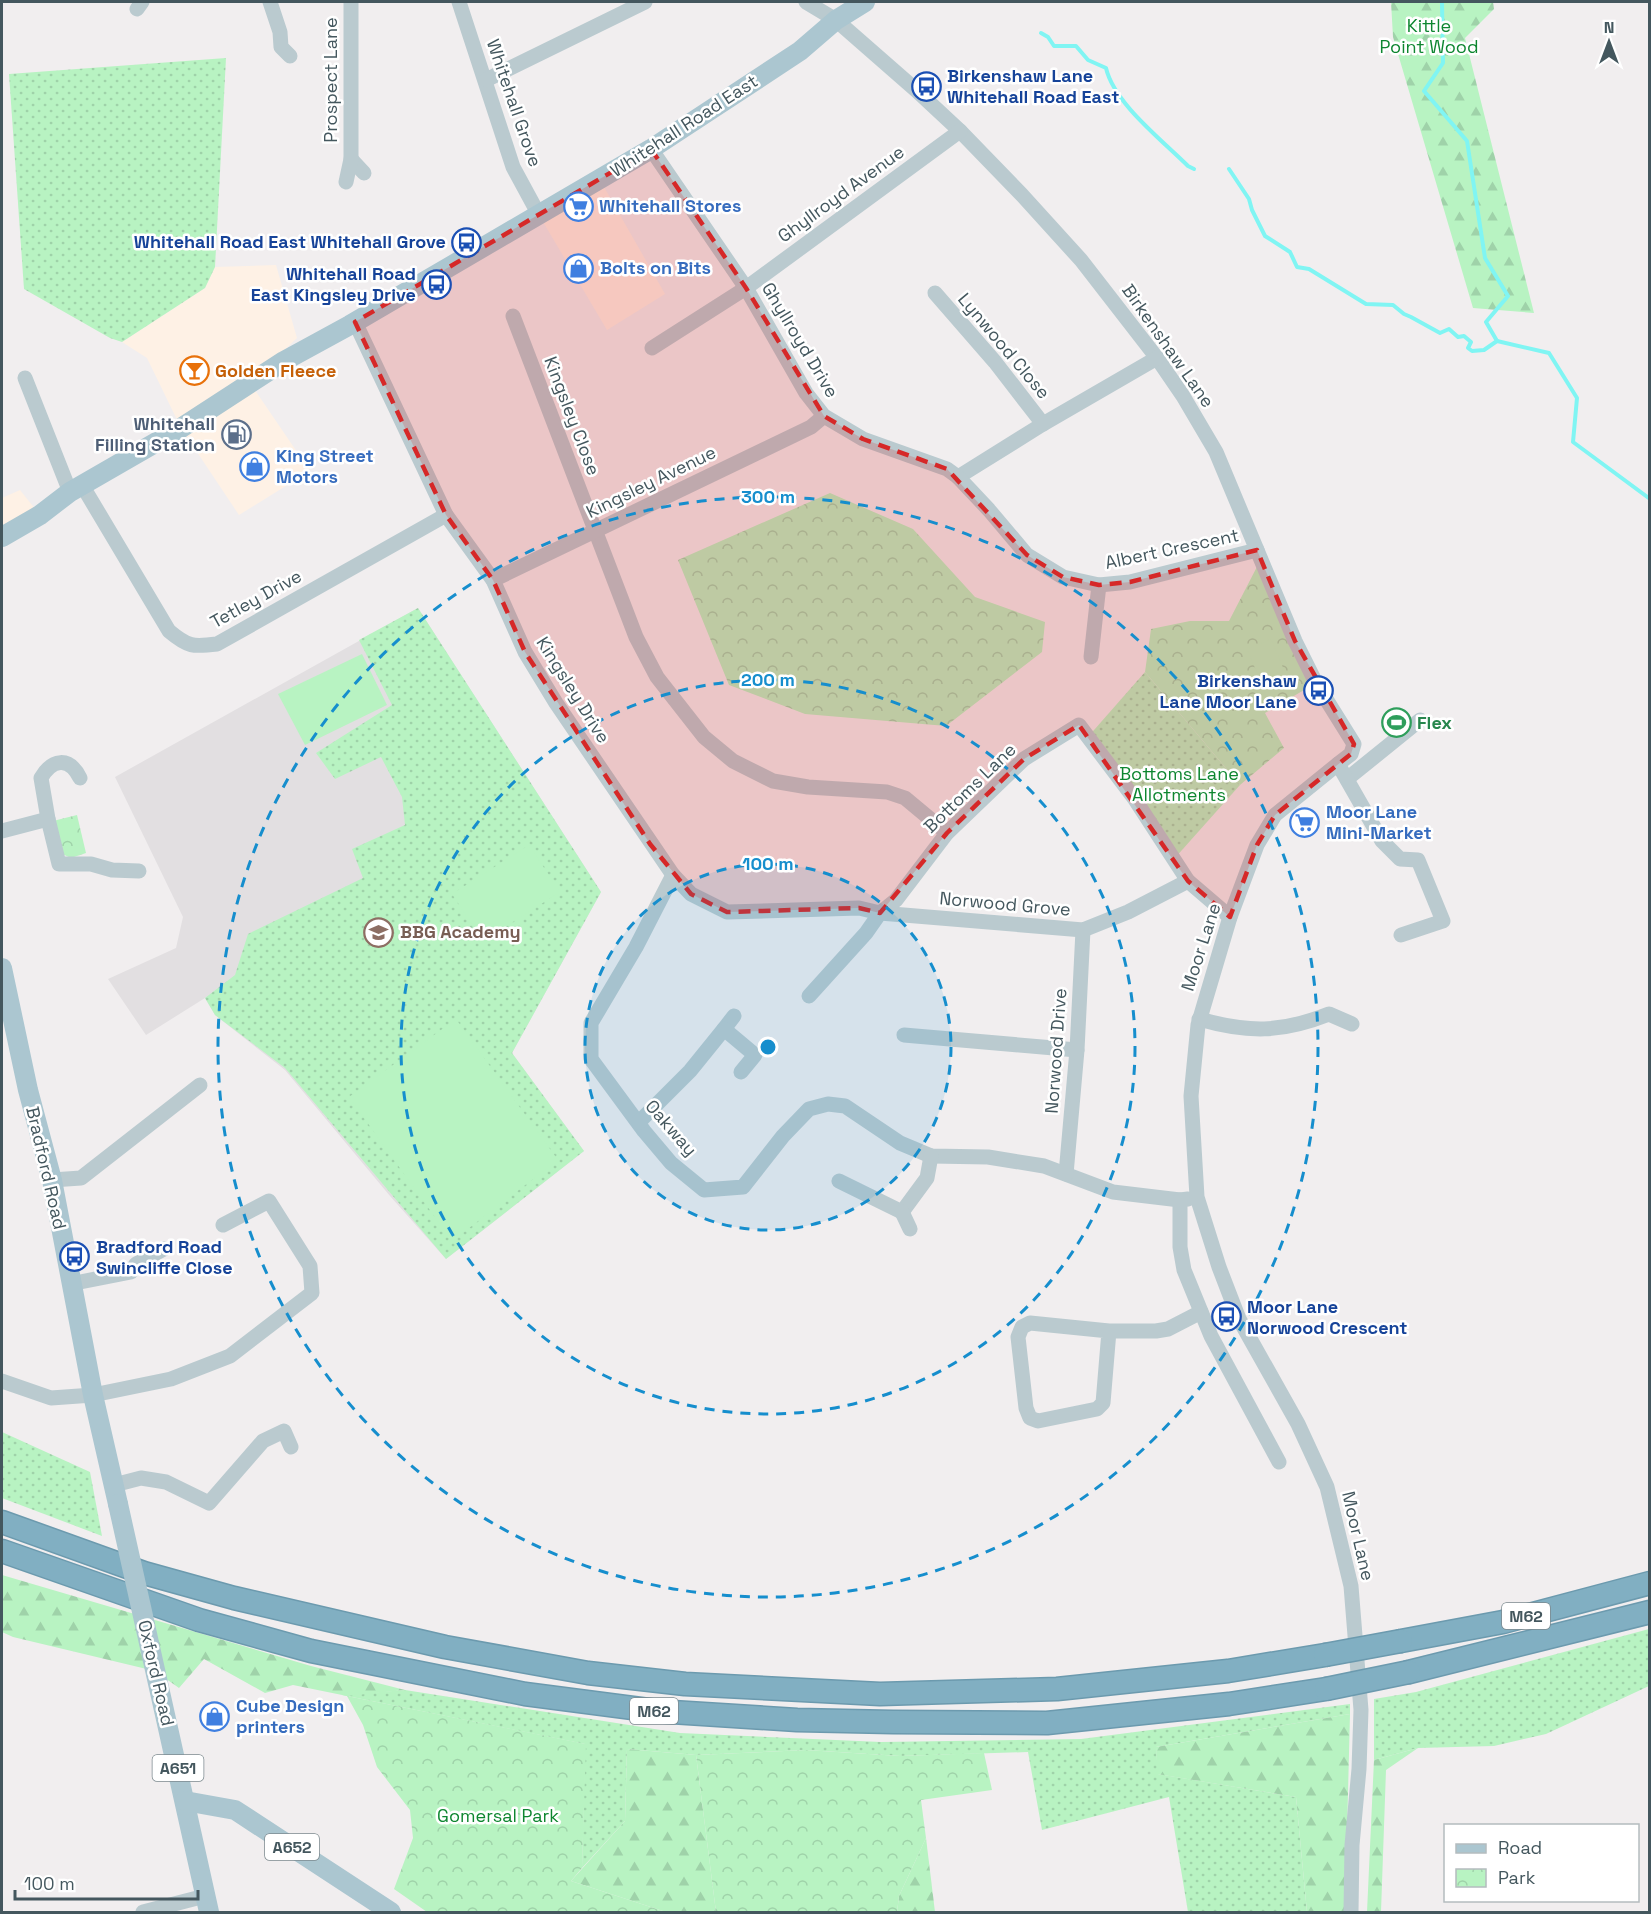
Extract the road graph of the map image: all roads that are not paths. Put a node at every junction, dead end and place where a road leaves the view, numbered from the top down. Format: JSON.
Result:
{"nodes":[{"id":1,"x":270,"y":2,"type":"edge"},
{"id":2,"x":351,"y":2,"type":"edge"},
{"id":3,"x":459,"y":2,"type":"edge"},
{"id":4,"x":645,"y":2,"type":"edge"},
{"id":5,"x":806,"y":2,"type":"edge"},
{"id":6,"x":865,"y":2,"type":"edge"},
{"id":7,"x":836,"y":20,"type":"junction"},
{"id":8,"x":280,"y":53,"type":"dead end"},
{"id":9,"x":486,"y":80,"type":"junction"},
{"id":10,"x":960,"y":131,"type":"junction"},
{"id":11,"x":651,"y":149,"type":"junction"},
{"id":12,"x":351,"y":159,"type":"junction"},
{"id":13,"x":364,"y":172,"type":"dead end"},
{"id":14,"x":346,"y":182,"type":"dead end"},
{"id":15,"x":539,"y":215,"type":"junction"},
{"id":16,"x":746,"y":288,"type":"junction"},
{"id":17,"x":935,"y":293,"type":"dead end"},
{"id":18,"x":513,"y":316,"type":"dead end"},
{"id":19,"x":355,"y":322,"type":"junction"},
{"id":20,"x":652,"y":348,"type":"dead end"},
{"id":21,"x":1157,"y":358,"type":"junction"},
{"id":22,"x":26,"y":378,"type":"dead end"},
{"id":23,"x":824,"y":416,"type":"junction"},
{"id":24,"x":1043,"y":424,"type":"junction"},
{"id":25,"x":958,"y":477,"type":"junction"},
{"id":26,"x":76,"y":489,"type":"junction"},
{"id":27,"x":446,"y":515,"type":"junction"},
{"id":28,"x":595,"y":531,"type":"junction"},
{"id":29,"x":2,"y":537,"type":"edge"},
{"id":30,"x":1257,"y":550,"type":"junction"},
{"id":31,"x":494,"y":580,"type":"junction"},
{"id":32,"x":1099,"y":585,"type":"junction"},
{"id":33,"x":1091,"y":657,"type":"dead end"},
{"id":34,"x":1420,"y":720,"type":"dead end"},
{"id":35,"x":1338,"y":764,"type":"junction"},
{"id":36,"x":80,"y":778,"type":"dead end"},
{"id":37,"x":1347,"y":779,"type":"junction"},
{"id":38,"x":48,"y":819,"type":"junction"},
{"id":39,"x":2,"y":831,"type":"edge"},
{"id":40,"x":947,"y":833,"type":"junction"},
{"id":41,"x":138,"y":871,"type":"dead end"},
{"id":42,"x":673,"y":875,"type":"junction"},
{"id":43,"x":1188,"y":881,"type":"junction"},
{"id":44,"x":880,"y":913,"type":"junction"},
{"id":45,"x":1230,"y":917,"type":"junction"},
{"id":46,"x":1083,"y":930,"type":"junction"},
{"id":47,"x":1401,"y":935,"type":"dead end"},
{"id":48,"x":2,"y":971,"type":"edge"},
{"id":49,"x":809,"y":996,"type":"dead end"},
{"id":50,"x":1200,"y":1019,"type":"junction"},
{"id":51,"x":1352,"y":1024,"type":"dead end"},
{"id":52,"x":904,"y":1035,"type":"dead end"},
{"id":53,"x":1077,"y":1050,"type":"junction"},
{"id":54,"x":741,"y":1072,"type":"dead end"},
{"id":55,"x":200,"y":1085,"type":"dead end"},
{"id":56,"x":639,"y":1122,"type":"junction"},
{"id":57,"x":931,"y":1156,"type":"junction"},
{"id":58,"x":1066,"y":1174,"type":"junction"},
{"id":59,"x":52,"y":1180,"type":"junction"},
{"id":60,"x":839,"y":1181,"type":"dead end"},
{"id":61,"x":1197,"y":1197,"type":"junction"},
{"id":62,"x":1180,"y":1200,"type":"junction"},
{"id":63,"x":902,"y":1212,"type":"junction"},
{"id":64,"x":223,"y":1225,"type":"dead end"},
{"id":65,"x":910,"y":1229,"type":"dead end"},
{"id":66,"x":164,"y":1249,"type":"dead end"},
{"id":67,"x":70,"y":1284,"type":"junction"},
{"id":68,"x":1201,"y":1312,"type":"junction"},
{"id":69,"x":1109,"y":1331,"type":"junction"},
{"id":70,"x":2,"y":1381,"type":"edge"},
{"id":71,"x":93,"y":1395,"type":"junction"},
{"id":72,"x":291,"y":1446,"type":"dead end"},
{"id":73,"x":1279,"y":1462,"type":"dead end"},
{"id":74,"x":116,"y":1494,"type":"junction"},
{"id":75,"x":2,"y":1522,"type":"edge"},
{"id":76,"x":2,"y":1551,"type":"edge"},
{"id":77,"x":1650,"y":1583,"type":"edge"},
{"id":78,"x":1650,"y":1612,"type":"edge"},
{"id":79,"x":186,"y":1801,"type":"junction"},
{"id":80,"x":207,"y":1904,"type":"edge"},
{"id":81,"x":384,"y":1910,"type":"edge"},
{"id":82,"x":143,"y":1912,"type":"edge"},
{"id":83,"x":1351,"y":1912,"type":"edge"}],
"edges":[{"from":1,"to":8,"type":"street"},
{"from":2,"to":12,"type":"street","name":"Prospect Lane"},
{"from":3,"to":9,"type":"street","name":"Whitehall Grove"},
{"from":4,"to":9,"type":"street"},
{"from":5,"to":7,"type":"street","name":"Birkenshaw Lane"},
{"from":6,"to":7,"type":"main road","name":"Whitehall Road East"},
{"from":7,"to":10,"type":"street","name":"Birkenshaw Lane"},
{"from":7,"to":11,"type":"main road","name":"Whitehall Road East"},
{"from":9,"to":15,"type":"street","name":"Whitehall Grove"},
{"from":10,"to":16,"type":"street","name":"Ghyllroyd Avenue"},
{"from":10,"to":21,"type":"street","name":"Birkenshaw Lane"},
{"from":11,"to":15,"type":"main road","name":"Whitehall Road East"},
{"from":11,"to":16,"type":"street","name":"Ghyllroyd Drive"},
{"from":12,"to":13,"type":"street","name":"Prospect Lane"},
{"from":12,"to":14,"type":"street","name":"Prospect Lane"},
{"from":15,"to":19,"type":"main road","name":"Whitehall Road East"},
{"from":16,"to":20,"type":"street","name":"Ghyllroyd Avenue"},
{"from":16,"to":23,"type":"street","name":"Ghyllroyd Drive"},
{"from":17,"to":24,"type":"street","name":"Lynwood Close"},
{"from":18,"to":28,"type":"street","name":"Kingsley Close"},
{"from":19,"to":26,"type":"main road","name":"Whitehall Road East"},
{"from":19,"to":27,"type":"street","name":"Kingsley Drive"},
{"from":21,"to":24,"type":"street"},
{"from":21,"to":30,"type":"street","name":"Birkenshaw Lane"},
{"from":22,"to":26,"type":"street","name":"Tetley Drive"},
{"from":23,"to":25,"type":"street","name":"Ghyllroyd Drive"},
{"from":23,"to":28,"type":"street","name":"Kingsley Avenue"},
{"from":24,"to":25,"type":"street"},
{"from":25,"to":32,"type":"street","name":"Albert Crescent"},
{"from":26,"to":27,"type":"street","name":"Tetley Drive"},
{"from":26,"to":29,"type":"main road","name":"Whitehall Road East"},
{"from":27,"to":31,"type":"street","name":"Kingsley Drive"},
{"from":28,"to":31,"type":"street","name":"Kingsley Avenue"},
{"from":28,"to":40,"type":"street","name":"Kingsley Close"},
{"from":30,"to":32,"type":"street","name":"Albert Crescent"},
{"from":30,"to":35,"type":"street","name":"Birkenshaw Lane"},
{"from":31,"to":42,"type":"street","name":"Kingsley Drive"},
{"from":32,"to":33,"type":"street"},
{"from":34,"to":37,"type":"street"},
{"from":35,"to":37,"type":"street"},
{"from":35,"to":45,"type":"street","name":"Moor Lane"},
{"from":36,"to":38,"type":"street"},
{"from":37,"to":47,"type":"street"},
{"from":38,"to":39,"type":"street"},
{"from":38,"to":41,"type":"street"},
{"from":40,"to":43,"type":"street","name":"Bottoms Lane"},
{"from":40,"to":44,"type":"street","name":"Bottoms Lane"},
{"from":42,"to":44,"type":"street","name":"Kingsley Drive"},
{"from":42,"to":56,"type":"street","name":"Oakway"},
{"from":43,"to":45,"type":"street","name":"Bottoms Lane"},
{"from":43,"to":46,"type":"street","name":"Norwood Grove"},
{"from":44,"to":46,"type":"street","name":"Norwood Grove"},
{"from":44,"to":49,"type":"street","name":"Bottoms Lane"},
{"from":45,"to":50,"type":"street","name":"Moor Lane"},
{"from":46,"to":53,"type":"street","name":"Norwood Drive"},
{"from":48,"to":59,"type":"main road","name":"Bradford Road","number":"A651"},
{"from":50,"to":51,"type":"street"},
{"from":50,"to":61,"type":"street","name":"Moor Lane"},
{"from":52,"to":53,"type":"street"},
{"from":53,"to":58,"type":"street","name":"Norwood Drive"},
{"from":54,"to":56,"type":"street"},
{"from":55,"to":59,"type":"street"},
{"from":56,"to":57,"type":"street","name":"Oakway"},
{"from":57,"to":58,"type":"street"},
{"from":57,"to":63,"type":"street"},
{"from":58,"to":62,"type":"street"},
{"from":59,"to":67,"type":"main road","name":"Bradford Road","number":"A651"},
{"from":60,"to":63,"type":"street"},
{"from":61,"to":62,"type":"street"},
{"from":61,"to":83,"type":"street","name":"Moor Lane"},
{"from":62,"to":68,"type":"street"},
{"from":63,"to":65,"type":"street"},
{"from":64,"to":71,"type":"street"},
{"from":66,"to":67,"type":"street"},
{"from":67,"to":71,"type":"main road","name":"Bradford Road","number":"A651"},
{"from":68,"to":69,"type":"street"},
{"from":68,"to":73,"type":"street"},
{"from":69,"to":69,"type":"street"},
{"from":70,"to":71,"type":"street"},
{"from":71,"to":74,"type":"main road","name":"Bradford Road","number":"A651"},
{"from":72,"to":74,"type":"street"},
{"from":74,"to":79,"type":"main road","name":"Oxford Road","number":"A651","bridge":true},
{"from":75,"to":77,"type":"highway","number":"M62","bridge":true},
{"from":76,"to":78,"type":"highway","number":"M62","bridge":true},
{"from":79,"to":80,"type":"main road","name":"Oxford Road","number":"A651"},
{"from":79,"to":81,"type":"main road","number":"A652"},
{"from":80,"to":82,"type":"street"}]}
